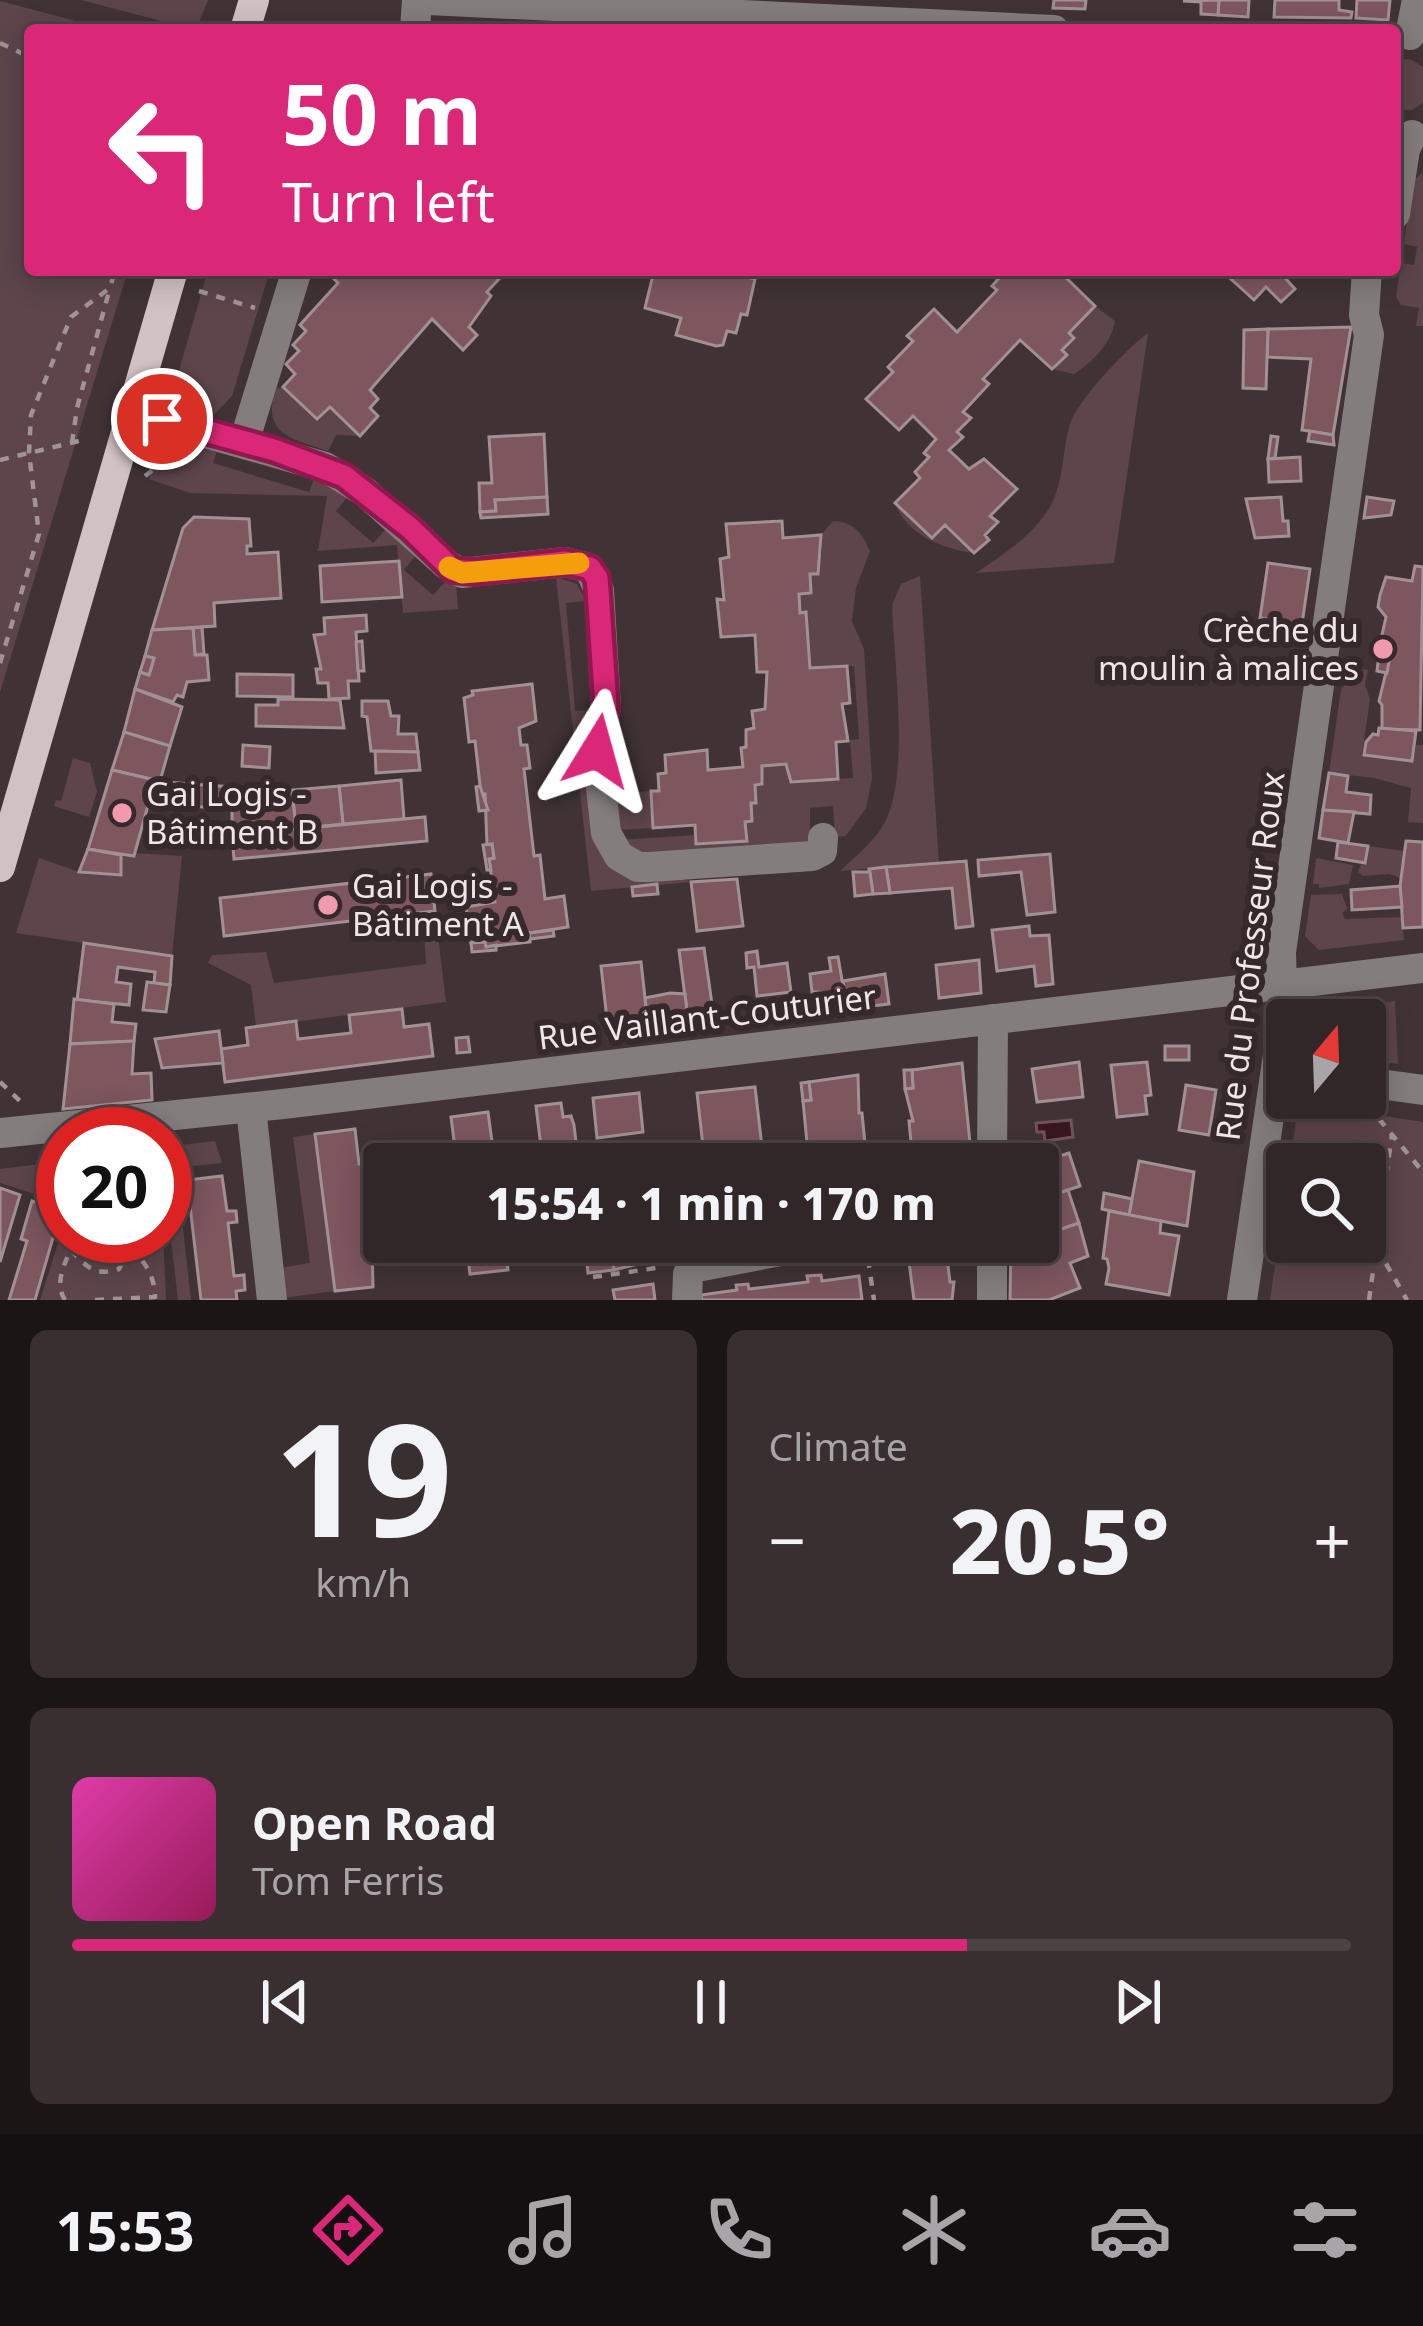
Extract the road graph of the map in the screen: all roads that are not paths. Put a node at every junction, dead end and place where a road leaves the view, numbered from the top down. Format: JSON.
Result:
{"nodes":[{"id":1,"x":428,"y":0,"type":"edge"},
{"id":2,"x":1417,"y":0,"type":"edge"},
{"id":3,"x":929,"y":24,"type":"edge"},
{"id":4,"x":1409,"y":37,"type":"edge"},
{"id":5,"x":1410,"y":134,"type":"edge"},
{"id":6,"x":1401,"y":175,"type":"edge"},
{"id":7,"x":171,"y":276,"type":"edge"},
{"id":8,"x":295,"y":276,"type":"edge"},
{"id":9,"x":1366,"y":276,"type":"edge"},
{"id":10,"x":1385,"y":276,"type":"edge"},
{"id":11,"x":1369,"y":335,"type":"junction"},
{"id":12,"x":132,"y":412,"type":"junction"},
{"id":13,"x":244,"y":442,"type":"junction"},
{"id":14,"x":823,"y":838,"type":"dead end"},
{"id":15,"x":0,"y":867,"type":"edge"},
{"id":16,"x":1423,"y":968,"type":"edge"},
{"id":17,"x":1282,"y":985,"type":"junction"},
{"id":18,"x":1282,"y":999,"type":"edge"},
{"id":19,"x":993,"y":1018,"type":"junction"},
{"id":20,"x":1386,"y":1085,"type":"edge"},
{"id":21,"x":1423,"y":1090,"type":"edge"},
{"id":22,"x":251,"y":1108,"type":"junction"},
{"id":23,"x":1273,"y":1119,"type":"edge"},
{"id":24,"x":0,"y":1133,"type":"edge"},
{"id":25,"x":992,"y":1143,"type":"edge"},
{"id":26,"x":718,"y":1263,"type":"edge"},
{"id":27,"x":992,"y":1263,"type":"edge"},
{"id":28,"x":272,"y":1300,"type":"edge"},
{"id":29,"x":687,"y":1300,"type":"edge"},
{"id":30,"x":992,"y":1300,"type":"edge"},
{"id":31,"x":1242,"y":1300,"type":"edge"}],
"edges":[{"from":1,"to":3,"type":"street"},
{"from":2,"to":4,"type":"street"},
{"from":5,"to":6,"type":"street"},
{"from":7,"to":12,"type":"main road"},
{"from":8,"to":13,"type":"street"},
{"from":9,"to":11,"type":"street","name":"Rue du Professeur Roux"},
{"from":10,"to":11,"type":"street","name":"Rue du Professeur Roux"},
{"from":11,"to":17,"type":"street","name":"Rue du Professeur Roux"},
{"from":12,"to":13,"type":"street"},
{"from":12,"to":15,"type":"main road"},
{"from":13,"to":14,"type":"street"},
{"from":16,"to":17,"type":"street","name":"Rue Vaillant-Couturier"},
{"from":17,"to":18,"type":"street","name":"Rue du Professeur Roux"},
{"from":17,"to":19,"type":"street","name":"Rue Vaillant-Couturier"},
{"from":19,"to":22,"type":"street","name":"Rue Vaillant-Couturier"},
{"from":19,"to":25,"type":"street"},
{"from":20,"to":21,"type":"street"},
{"from":22,"to":24,"type":"street","name":"Rue Vaillant-Couturier"},
{"from":22,"to":28,"type":"street"},
{"from":23,"to":31,"type":"street","name":"Rue du Professeur Roux"},
{"from":26,"to":29,"type":"street"},
{"from":27,"to":30,"type":"street"}]}
